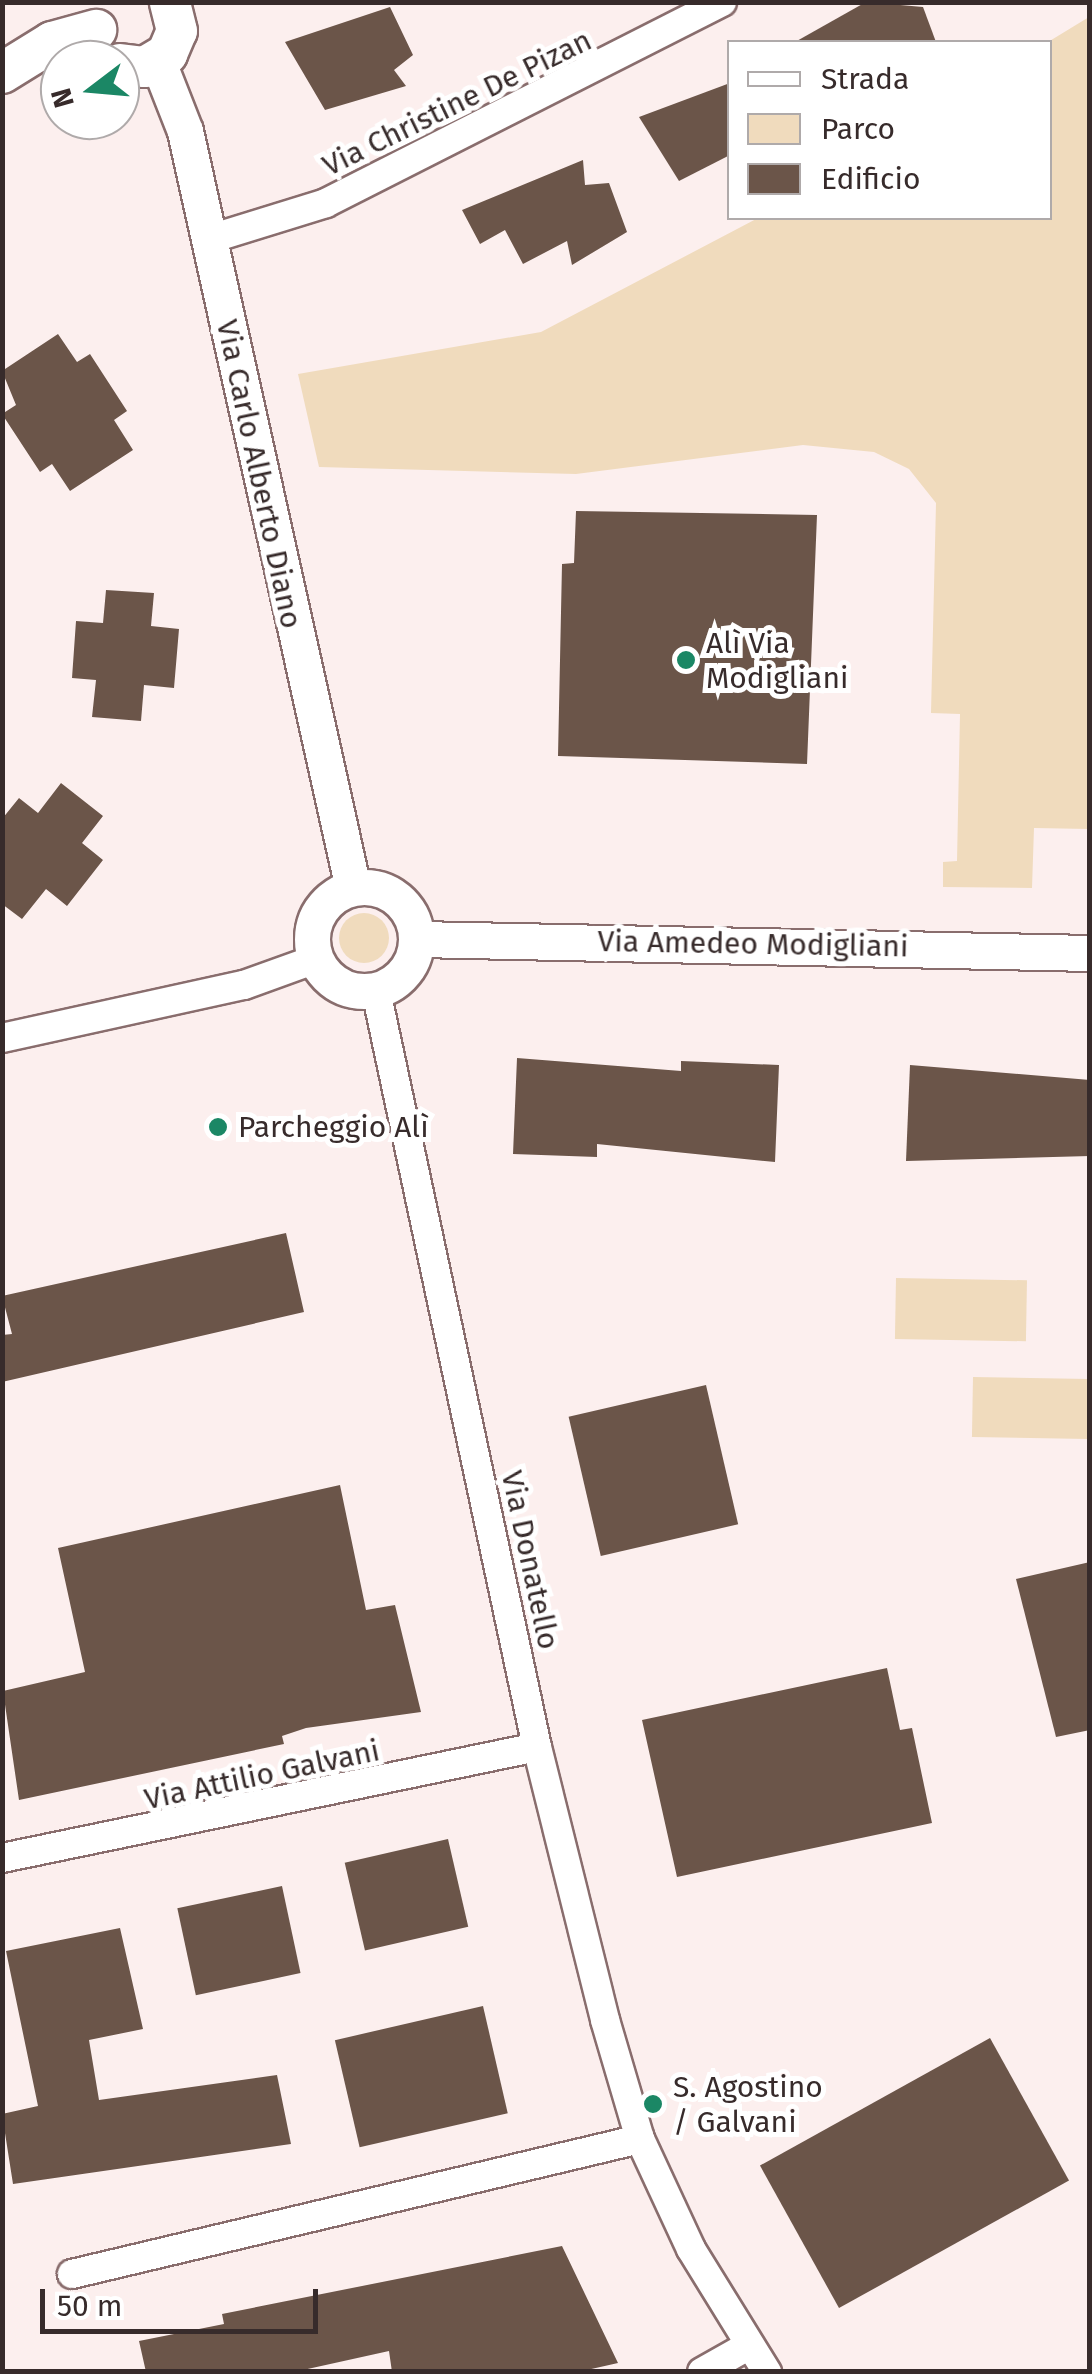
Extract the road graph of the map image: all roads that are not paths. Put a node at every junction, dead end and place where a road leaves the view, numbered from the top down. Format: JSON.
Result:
{"nodes":[{"id":1,"x":170,"y":2,"type":"edge"},
{"id":2,"x":722,"y":2,"type":"edge"},
{"id":3,"x":104,"y":31,"type":"edge"},
{"id":4,"x":140,"y":62,"type":"edge"},
{"id":5,"x":140,"y":65,"type":"edge"},
{"id":6,"x":2,"y":73,"type":"edge"},
{"id":7,"x":210,"y":239,"type":"junction"},
{"id":8,"x":353,"y":888,"type":"junction"},
{"id":9,"x":416,"y":939,"type":"junction"},
{"id":10,"x":1090,"y":953,"type":"edge"},
{"id":11,"x":316,"y":960,"type":"junction"},
{"id":12,"x":376,"y":990,"type":"junction"},
{"id":13,"x":2,"y":1038,"type":"edge"},
{"id":14,"x":538,"y":1747,"type":"junction"},
{"id":15,"x":2,"y":1858,"type":"edge"},
{"id":16,"x":640,"y":2139,"type":"junction"},
{"id":17,"x":72,"y":2274,"type":"dead end"},
{"id":18,"x":748,"y":2346,"type":"junction"},
{"id":19,"x":702,"y":2372,"type":"edge"},
{"id":20,"x":767,"y":2372,"type":"edge"}],
"edges":[{"from":1,"to":4,"type":"main road","name":"Via Carlo Alberto Diano"},
{"from":2,"to":7,"type":"street","name":"Via Christine De Pizan"},
{"from":3,"to":6,"type":"main road"},
{"from":5,"to":7,"type":"street","name":"Via Carlo Alberto Diano"},
{"from":7,"to":8,"type":"street","name":"Via Carlo Alberto Diano"},
{"from":8,"to":9,"type":"street"},
{"from":8,"to":11,"type":"street"},
{"from":9,"to":10,"type":"street","name":"Via Amedeo Modigliani"},
{"from":9,"to":12,"type":"street"},
{"from":11,"to":12,"type":"street"},
{"from":11,"to":13,"type":"street"},
{"from":12,"to":14,"type":"street","name":"Via Donatello"},
{"from":14,"to":15,"type":"street","name":"Via Attilio Galvani"},
{"from":14,"to":16,"type":"street","name":"Via Donatello"},
{"from":16,"to":17,"type":"street"},
{"from":16,"to":18,"type":"street","name":"Via Donatello"},
{"from":18,"to":19,"type":"street"},
{"from":18,"to":20,"type":"street","name":"Via Donatello"}]}
